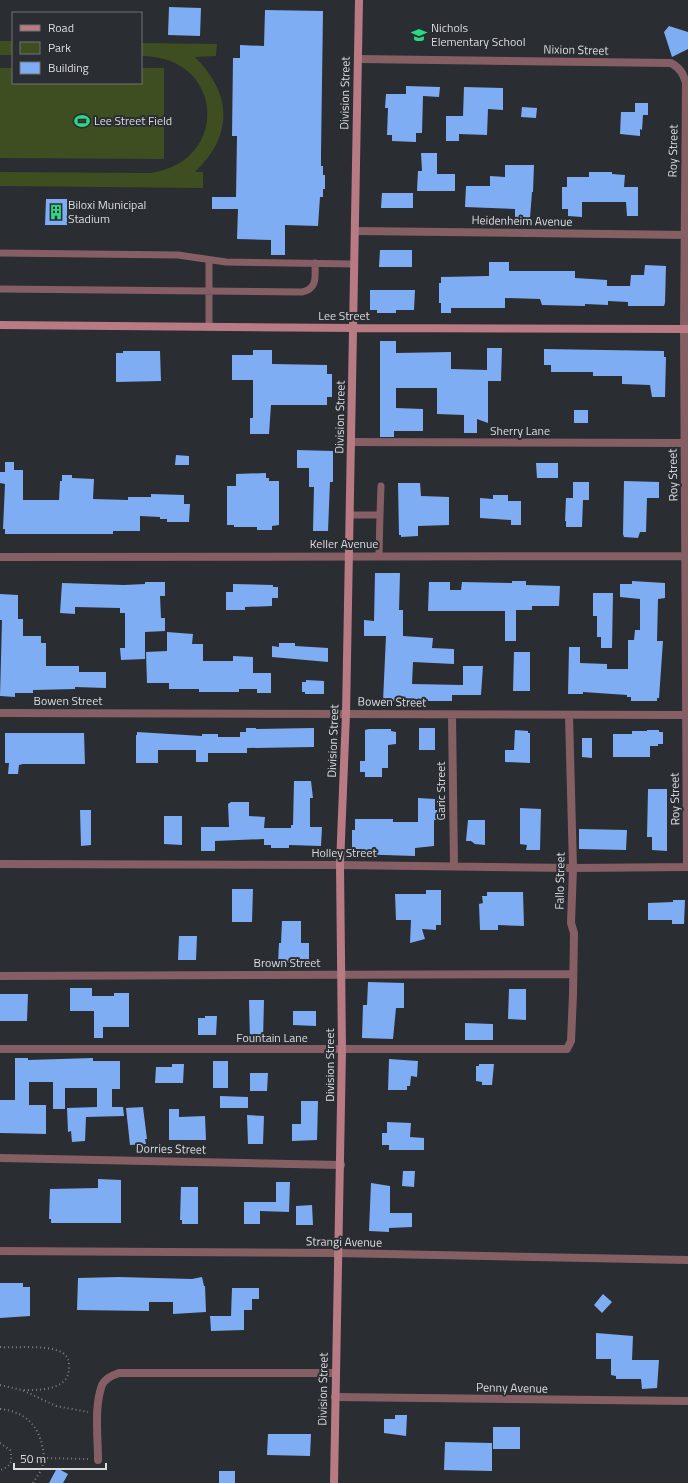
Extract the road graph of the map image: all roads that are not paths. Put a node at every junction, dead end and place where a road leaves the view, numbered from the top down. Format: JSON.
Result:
{"nodes":[{"id":1,"x":359,"y":0,"type":"edge"},
{"id":2,"x":358,"y":59,"type":"junction"},
{"id":3,"x":686,"y":83,"type":"joint"},
{"id":4,"x":355,"y":231,"type":"junction"},
{"id":5,"x":686,"y":235,"type":"edge"},
{"id":6,"x":0,"y":253,"type":"edge"},
{"id":7,"x":209,"y":260,"type":"junction"},
{"id":8,"x":315,"y":263,"type":"junction"},
{"id":9,"x":354,"y":264,"type":"junction"},
{"id":10,"x":0,"y":289,"type":"edge"},
{"id":11,"x":209,"y":291,"type":"junction"},
{"id":12,"x":0,"y":325,"type":"edge"},
{"id":13,"x":209,"y":327,"type":"junction"},
{"id":14,"x":353,"y":328,"type":"junction"},
{"id":15,"x":686,"y":328,"type":"edge"},
{"id":16,"x":351,"y":442,"type":"junction"},
{"id":17,"x":686,"y":443,"type":"edge"},
{"id":18,"x":381,"y":486,"type":"dead end"},
{"id":19,"x":350,"y":515,"type":"junction"},
{"id":20,"x":380,"y":515,"type":"junction"},
{"id":21,"x":349,"y":555,"type":"junction"},
{"id":22,"x":379,"y":555,"type":"junction"},
{"id":23,"x":687,"y":556,"type":"edge"},
{"id":24,"x":0,"y":557,"type":"edge"},
{"id":25,"x":0,"y":712,"type":"edge"},
{"id":26,"x":346,"y":714,"type":"junction"},
{"id":27,"x":452,"y":715,"type":"junction"},
{"id":28,"x":569,"y":715,"type":"junction"},
{"id":29,"x":687,"y":715,"type":"edge"},
{"id":30,"x":0,"y":864,"type":"edge"},
{"id":31,"x":340,"y":865,"type":"junction"},
{"id":32,"x":454,"y":866,"type":"junction"},
{"id":33,"x":688,"y":867,"type":"edge"},
{"id":34,"x":573,"y":868,"type":"junction"},
{"id":35,"x":573,"y":974,"type":"junction"},
{"id":36,"x":341,"y":975,"type":"junction"},
{"id":37,"x":0,"y":976,"type":"edge"},
{"id":38,"x":568,"y":1048,"type":"joint"},
{"id":39,"x":0,"y":1050,"type":"edge"},
{"id":40,"x":342,"y":1050,"type":"junction"},
{"id":41,"x":0,"y":1158,"type":"edge"},
{"id":42,"x":341,"y":1165,"type":"junction"},
{"id":43,"x":0,"y":1250,"type":"edge"},
{"id":44,"x":337,"y":1253,"type":"junction"},
{"id":45,"x":688,"y":1260,"type":"edge"},
{"id":46,"x":335,"y":1373,"type":"junction"},
{"id":47,"x":335,"y":1397,"type":"junction"},
{"id":48,"x":688,"y":1401,"type":"edge"},
{"id":49,"x":98,"y":1460,"type":"road end"},
{"id":50,"x":334,"y":1483,"type":"edge"}],
"edges":[{"from":1,"to":2,"type":"main road","name":"Division Street"},
{"from":2,"to":3,"type":"street","name":"Nixion Street"},
{"from":2,"to":4,"type":"main road","name":"Division Street"},
{"from":3,"to":5,"type":"street","name":"Roy Street"},
{"from":4,"to":5,"type":"street","name":"Heidenheim Avenue"},
{"from":4,"to":9,"type":"main road","name":"Division Street"},
{"from":5,"to":15,"type":"street","name":"Roy Street"},
{"from":6,"to":7,"type":"lane"},
{"from":7,"to":8,"type":"lane"},
{"from":7,"to":11,"type":"lane"},
{"from":8,"to":9,"type":"lane"},
{"from":8,"to":11,"type":"lane"},
{"from":9,"to":14,"type":"main road","name":"Division Street"},
{"from":10,"to":11,"type":"lane"},
{"from":11,"to":13,"type":"lane"},
{"from":12,"to":13,"type":"main road","name":"Lee Street"},
{"from":13,"to":14,"type":"main road","name":"Lee Street"},
{"from":14,"to":15,"type":"main road","name":"Lee Street"},
{"from":14,"to":16,"type":"main road","name":"Division Street"},
{"from":15,"to":17,"type":"street","name":"Roy Street"},
{"from":16,"to":17,"type":"street","name":"Sherry Lane"},
{"from":16,"to":19,"type":"main road","name":"Division Street"},
{"from":17,"to":23,"type":"street","name":"Roy Street"},
{"from":18,"to":20,"type":"lane"},
{"from":19,"to":20,"type":"lane"},
{"from":19,"to":21,"type":"main road","name":"Division Street"},
{"from":20,"to":22,"type":"lane"},
{"from":21,"to":22,"type":"street","name":"Keller Avenue"},
{"from":21,"to":24,"type":"street","name":"Keller Avenue"},
{"from":21,"to":26,"type":"main road","name":"Division Street"},
{"from":22,"to":23,"type":"street","name":"Keller Avenue"},
{"from":23,"to":29,"type":"street","name":"Roy Street"},
{"from":25,"to":26,"type":"street","name":"Bowen Street"},
{"from":26,"to":27,"type":"street","name":"Bowen Street"},
{"from":26,"to":31,"type":"main road","name":"Division Street"},
{"from":27,"to":28,"type":"street","name":"Bowen Street"},
{"from":27,"to":32,"type":"street","name":"Garic Street"},
{"from":28,"to":29,"type":"street","name":"Bowen Street"},
{"from":28,"to":34,"type":"street","name":"Fallo Street"},
{"from":29,"to":33,"type":"street","name":"Roy Street"},
{"from":30,"to":31,"type":"street","name":"Holley Street"},
{"from":31,"to":32,"type":"street","name":"Holley Street"},
{"from":31,"to":36,"type":"main road","name":"Division Street"},
{"from":32,"to":34,"type":"street","name":"Holley Street"},
{"from":33,"to":34,"type":"street","name":"Holley Street"},
{"from":34,"to":35,"type":"street","name":"Fallo Street"},
{"from":35,"to":36,"type":"street","name":"Brown Street"},
{"from":35,"to":38,"type":"street","name":"Fallo Street"},
{"from":36,"to":37,"type":"street","name":"Brown Street"},
{"from":36,"to":40,"type":"main road","name":"Division Street"},
{"from":38,"to":40,"type":"street","name":"Fountain Lane"},
{"from":39,"to":40,"type":"street","name":"Fountain Lane"},
{"from":40,"to":42,"type":"main road","name":"Division Street"},
{"from":41,"to":42,"type":"street","name":"Dorries Street"},
{"from":42,"to":44,"type":"main road","name":"Division Street"},
{"from":43,"to":44,"type":"street","name":"Strangi Avenue"},
{"from":44,"to":45,"type":"street","name":"Strangi Avenue"},
{"from":44,"to":46,"type":"main road","name":"Division Street"},
{"from":46,"to":47,"type":"main road","name":"Division Street"},
{"from":46,"to":49,"type":"street"},
{"from":47,"to":48,"type":"street","name":"Penny Avenue"},
{"from":47,"to":50,"type":"main road","name":"Division Street"}]}
